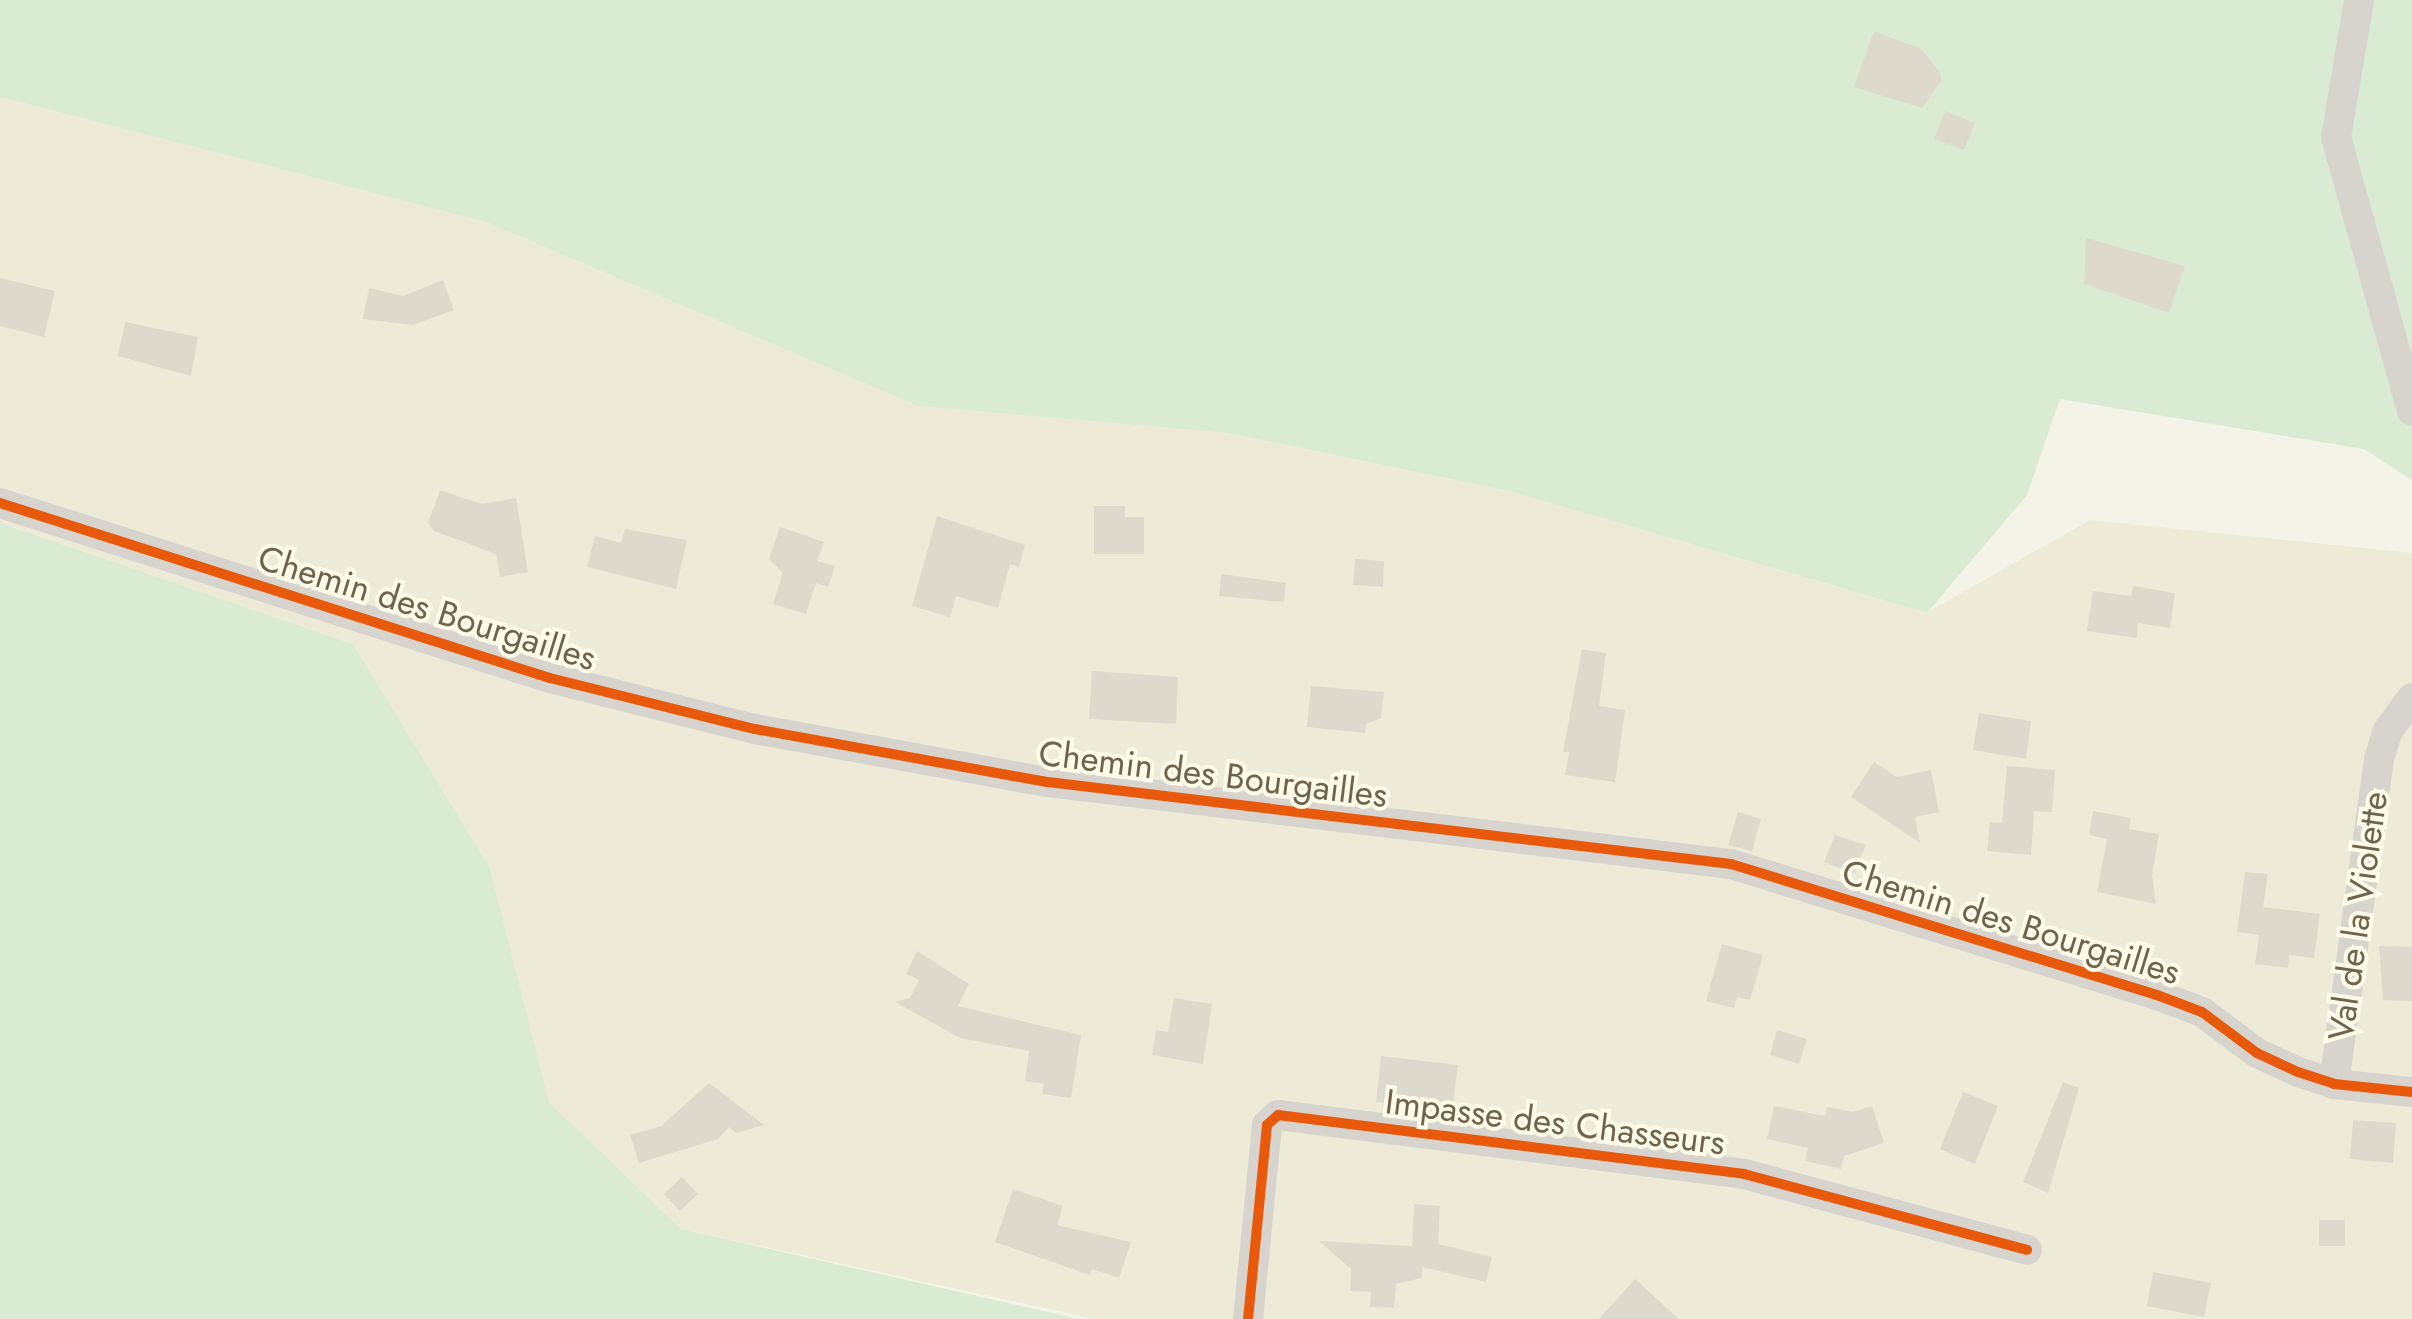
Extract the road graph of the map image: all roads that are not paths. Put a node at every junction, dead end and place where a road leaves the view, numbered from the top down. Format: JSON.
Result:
{"nodes":[{"id":1,"x":2358,"y":0,"type":"edge"},
{"id":2,"x":2412,"y":410,"type":"edge"},
{"id":3,"x":0,"y":503,"type":"edge"},
{"id":4,"x":2412,"y":698,"type":"edge"},
{"id":5,"x":2334,"y":1084,"type":"junction"},
{"id":6,"x":2412,"y":1092,"type":"edge"},
{"id":7,"x":2026,"y":1250,"type":"dead end"},
{"id":8,"x":1248,"y":1319,"type":"edge"}],
"edges":[{"from":1,"to":2,"type":"street"},
{"from":3,"to":5,"type":"street","name":"Chemin des Bourgailles"},
{"from":4,"to":5,"type":"street","name":"Val de la Violette"},
{"from":5,"to":6,"type":"street","name":"Chemin des Bourgailles"},
{"from":7,"to":8,"type":"street","name":"Impasse des Chasseurs"}]}
